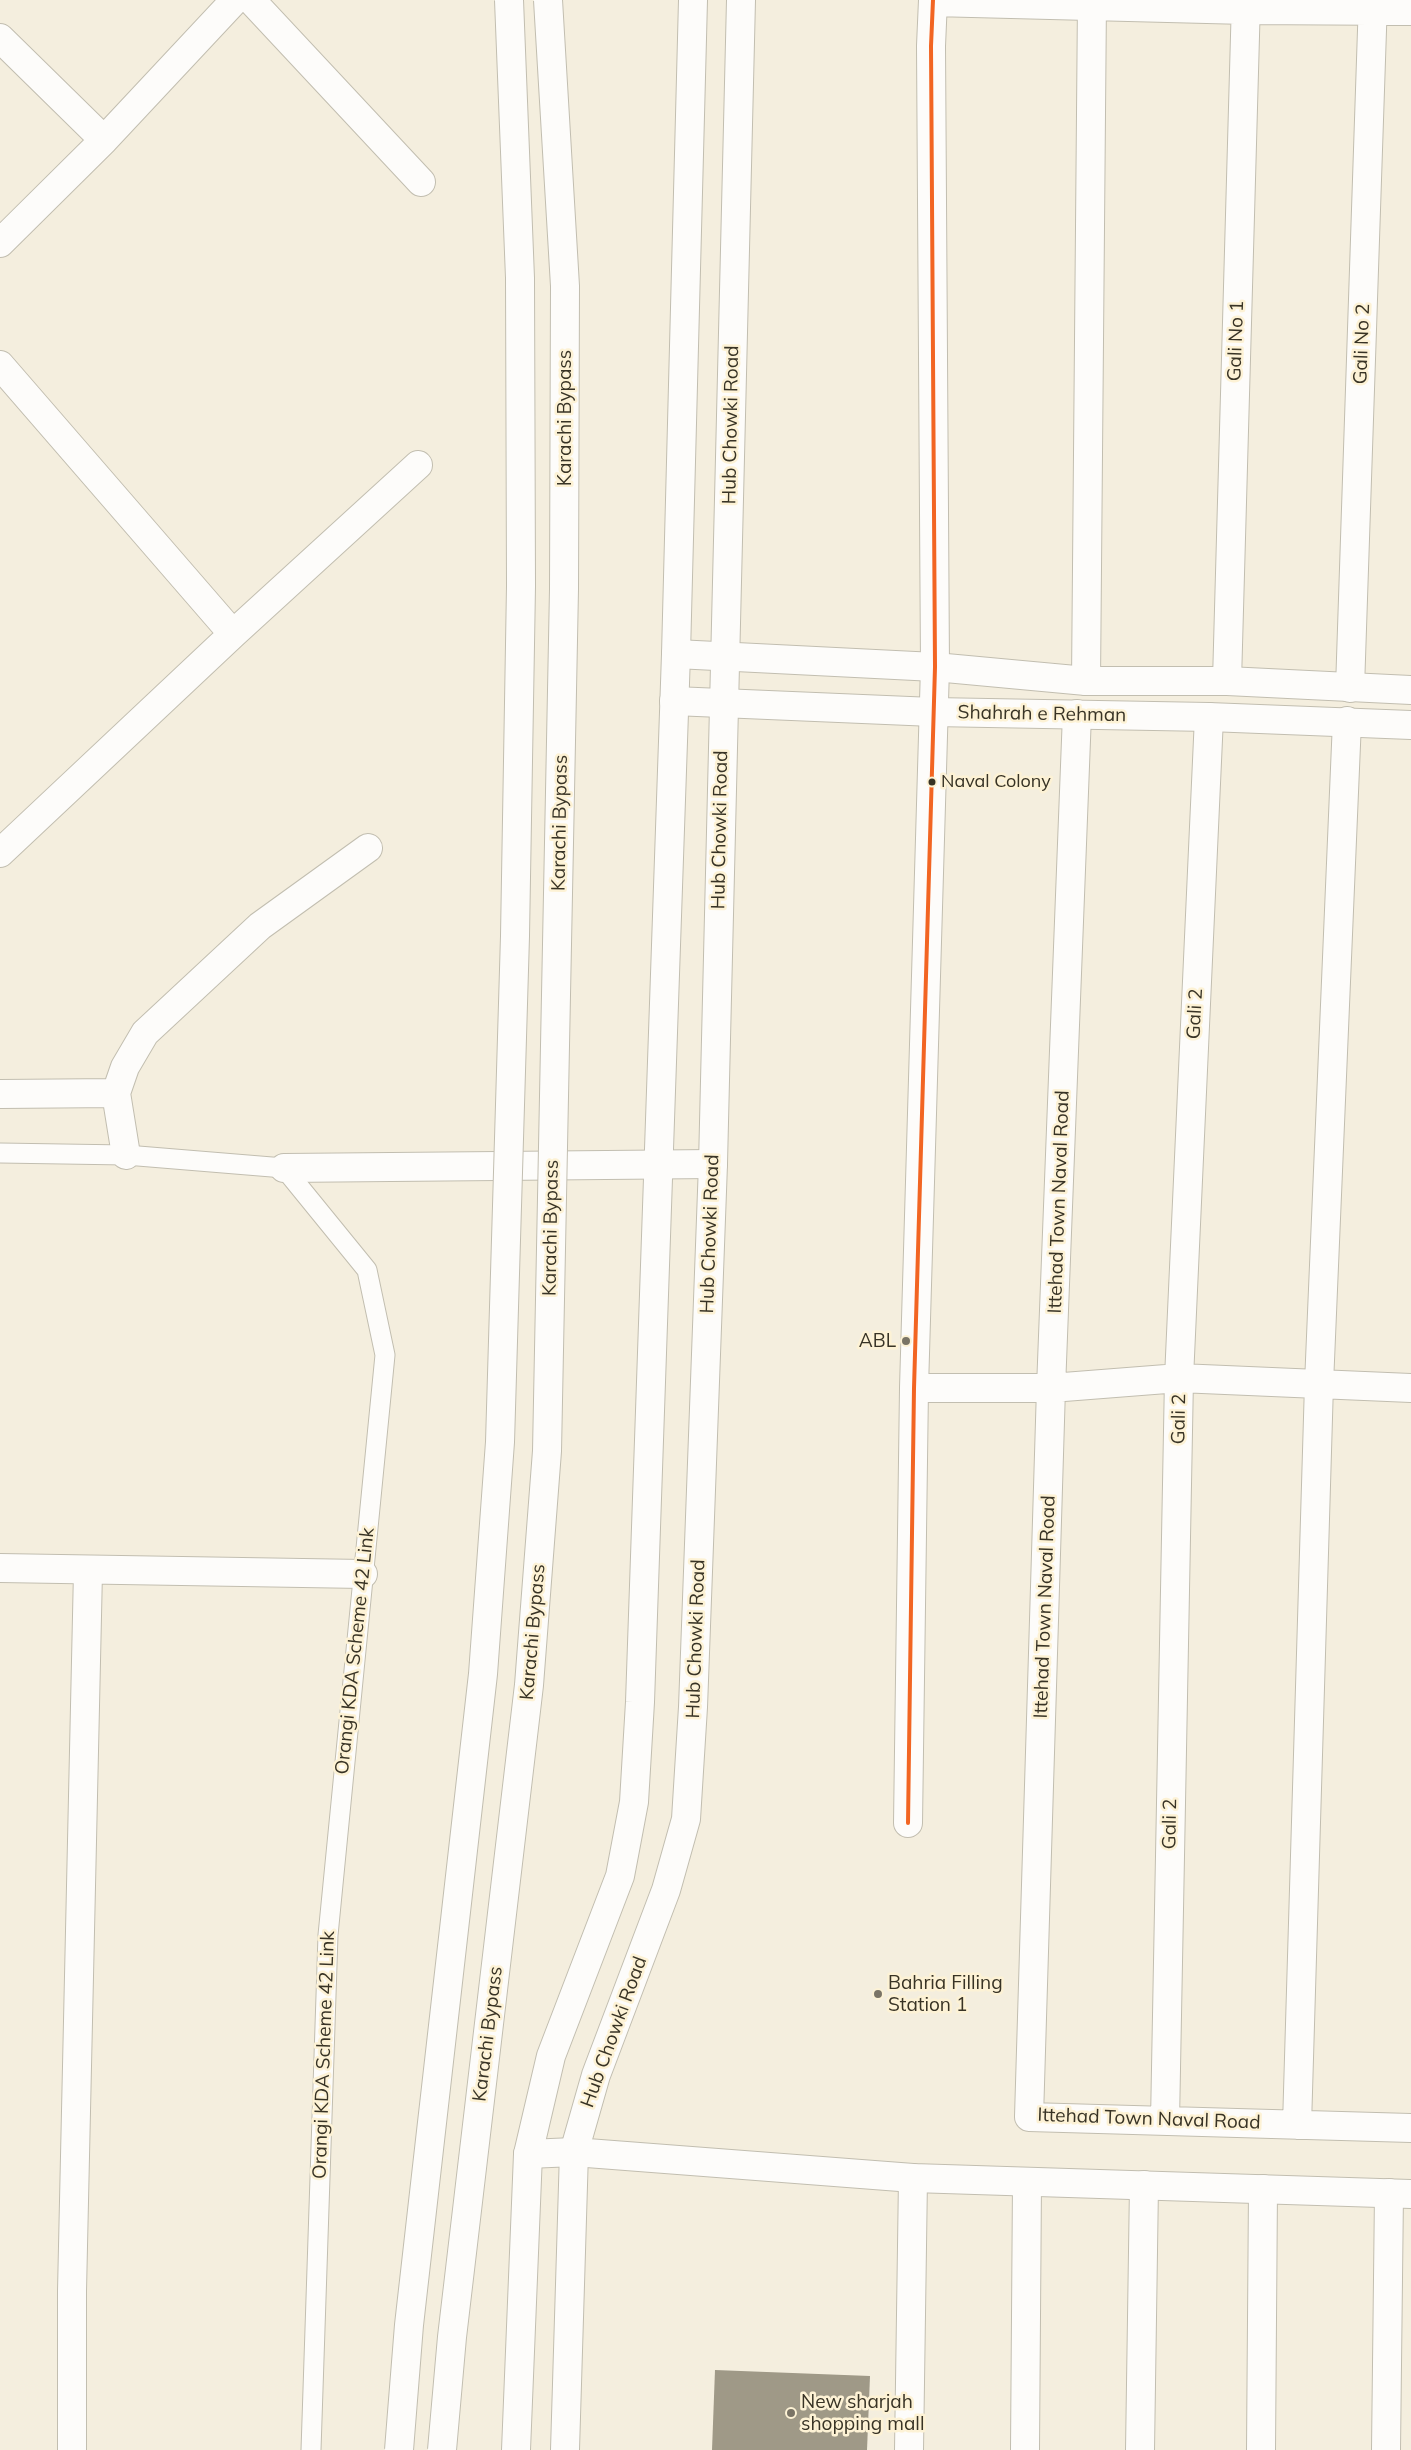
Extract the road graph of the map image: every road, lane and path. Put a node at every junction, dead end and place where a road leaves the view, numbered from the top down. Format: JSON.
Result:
{"nodes":[{"id":1,"x":235,"y":0,"type":"edge"},
{"id":2,"x":251,"y":0,"type":"edge"},
{"id":3,"x":509,"y":0,"type":"edge"},
{"id":4,"x":548,"y":0,"type":"edge"},
{"id":5,"x":693,"y":0,"type":"edge"},
{"id":6,"x":741,"y":0,"type":"edge"},
{"id":7,"x":933,"y":1,"type":"edge"},
{"id":8,"x":1092,"y":3,"type":"edge"},
{"id":9,"x":1246,"y":5,"type":"edge"},
{"id":10,"x":1373,"y":5,"type":"edge"},
{"id":11,"x":1411,"y":11,"type":"edge"},
{"id":12,"x":0,"y":38,"type":"edge"},
{"id":13,"x":104,"y":140,"type":"junction"},
{"id":14,"x":421,"y":182,"type":"dead end"},
{"id":15,"x":0,"y":244,"type":"edge"},
{"id":16,"x":0,"y":366,"type":"edge"},
{"id":17,"x":418,"y":465,"type":"dead end"},
{"id":18,"x":233,"y":634,"type":"junction"},
{"id":19,"x":676,"y":654,"type":"junction"},
{"id":20,"x":726,"y":656,"type":"junction"},
{"id":21,"x":934,"y":668,"type":"junction"},
{"id":22,"x":1086,"y":681,"type":"junction"},
{"id":23,"x":1227,"y":681,"type":"junction"},
{"id":24,"x":1350,"y":688,"type":"junction"},
{"id":25,"x":1411,"y":690,"type":"edge"},
{"id":26,"x":674,"y":701,"type":"junction"},
{"id":27,"x":723,"y":704,"type":"junction"},
{"id":28,"x":933,"y":712,"type":"junction"},
{"id":29,"x":1077,"y":714,"type":"junction"},
{"id":30,"x":1208,"y":717,"type":"junction"},
{"id":31,"x":1347,"y":721,"type":"junction"},
{"id":32,"x":1411,"y":725,"type":"edge"},
{"id":33,"x":368,"y":848,"type":"dead end"},
{"id":34,"x":1,"y":850,"type":"edge"},
{"id":35,"x":116,"y":1093,"type":"junction"},
{"id":36,"x":0,"y":1094,"type":"edge"},
{"id":37,"x":0,"y":1153,"type":"edge"},
{"id":38,"x":126,"y":1155,"type":"junction"},
{"id":39,"x":713,"y":1164,"type":"junction"},
{"id":40,"x":656,"y":1165,"type":"junction"},
{"id":41,"x":284,"y":1168,"type":"junction"},
{"id":42,"x":1180,"y":1378,"type":"junction"},
{"id":43,"x":1319,"y":1384,"type":"junction"},
{"id":44,"x":914,"y":1388,"type":"junction"},
{"id":45,"x":1051,"y":1388,"type":"junction"},
{"id":46,"x":1411,"y":1388,"type":"edge"},
{"id":47,"x":0,"y":1568,"type":"edge"},
{"id":48,"x":88,"y":1571,"type":"junction"},
{"id":49,"x":363,"y":1574,"type":"junction"},
{"id":50,"x":908,"y":1823,"type":"dead end"},
{"id":51,"x":1164,"y":2121,"type":"junction"},
{"id":52,"x":1297,"y":2124,"type":"junction"},
{"id":53,"x":1411,"y":2128,"type":"edge"},
{"id":54,"x":574,"y":2152,"type":"junction"},
{"id":55,"x":528,"y":2154,"type":"junction"},
{"id":56,"x":913,"y":2178,"type":"junction"},
{"id":57,"x":1027,"y":2182,"type":"junction"},
{"id":58,"x":1144,"y":2185,"type":"junction"},
{"id":59,"x":1263,"y":2189,"type":"junction"},
{"id":60,"x":1400,"y":2194,"type":"edge"},
{"id":61,"x":72,"y":2450,"type":"edge"},
{"id":62,"x":311,"y":2450,"type":"edge"},
{"id":63,"x":399,"y":2450,"type":"edge"},
{"id":64,"x":442,"y":2450,"type":"edge"},
{"id":65,"x":516,"y":2450,"type":"edge"},
{"id":66,"x":565,"y":2450,"type":"edge"},
{"id":67,"x":908,"y":2450,"type":"edge"},
{"id":68,"x":1025,"y":2450,"type":"edge"},
{"id":69,"x":1140,"y":2450,"type":"edge"},
{"id":70,"x":1260,"y":2450,"type":"edge"},
{"id":71,"x":1386,"y":2450,"type":"edge"}],
"edges":[{"from":1,"to":13,"type":"main road"},
{"from":2,"to":14,"type":"main road"},
{"from":3,"to":63,"type":"main road","bridge":true},
{"from":4,"to":64,"type":"main road","name":"Karachi Bypass","bridge":true},
{"from":5,"to":19,"type":"main road"},
{"from":6,"to":20,"type":"main road","name":"Hub Chowki Road"},
{"from":7,"to":8,"type":"main road"},
{"from":7,"to":21,"type":"main road"},
{"from":8,"to":9,"type":"main road"},
{"from":8,"to":22,"type":"main road"},
{"from":9,"to":10,"type":"main road"},
{"from":9,"to":23,"type":"main road","name":"Gali No 1"},
{"from":10,"to":11,"type":"main road"},
{"from":10,"to":24,"type":"main road","name":"Gali No 2"},
{"from":12,"to":13,"type":"main road"},
{"from":13,"to":15,"type":"main road"},
{"from":16,"to":18,"type":"main road"},
{"from":17,"to":18,"type":"main road"},
{"from":18,"to":34,"type":"main road"},
{"from":19,"to":20,"type":"main road","name":"Shahrah e Rehman"},
{"from":19,"to":26,"type":"main road"},
{"from":20,"to":21,"type":"main road","name":"Shahrah e Rehman"},
{"from":20,"to":27,"type":"main road","name":"Hub Chowki Road"},
{"from":21,"to":22,"type":"main road","name":"Shahrah e Rehman"},
{"from":21,"to":28,"type":"main road"},
{"from":22,"to":23,"type":"main road","name":"Shahrah e Rehman"},
{"from":23,"to":24,"type":"main road","name":"Shahrah e Rehman"},
{"from":24,"to":25,"type":"main road","name":"Shahrah e Rehman"},
{"from":26,"to":27,"type":"main road","name":"Shahrah e Rehman"},
{"from":26,"to":40,"type":"main road"},
{"from":27,"to":28,"type":"main road","name":"Shahrah e Rehman"},
{"from":27,"to":39,"type":"main road","name":"Hub Chowki Road"},
{"from":28,"to":29,"type":"main road","name":"Shahrah e Rehman"},
{"from":28,"to":44,"type":"main road"},
{"from":29,"to":30,"type":"main road","name":"Shahrah e Rehman"},
{"from":29,"to":45,"type":"main road","name":"Ittehad Town Naval Road"},
{"from":30,"to":31,"type":"main road","name":"Shahrah e Rehman"},
{"from":30,"to":42,"type":"main road","name":"Gali 2"},
{"from":31,"to":32,"type":"main road","name":"Shahrah e Rehman"},
{"from":31,"to":43,"type":"main road"},
{"from":33,"to":35,"type":"main road"},
{"from":35,"to":36,"type":"main road"},
{"from":35,"to":38,"type":"main road"},
{"from":37,"to":38,"type":"lane"},
{"from":38,"to":41,"type":"lane"},
{"from":39,"to":40,"type":"main road"},
{"from":39,"to":54,"type":"main road","name":"Hub Chowki Road"},
{"from":40,"to":41,"type":"main road"},
{"from":40,"to":55,"type":"main road"},
{"from":41,"to":49,"type":"lane","name":"Orangi KDA Scheme 42 Link"},
{"from":42,"to":43,"type":"main road"},
{"from":42,"to":45,"type":"main road"},
{"from":42,"to":51,"type":"main road","name":"Gali 2"},
{"from":43,"to":46,"type":"main road"},
{"from":43,"to":52,"type":"main road"},
{"from":44,"to":45,"type":"main road"},
{"from":44,"to":50,"type":"main road"},
{"from":45,"to":51,"type":"main road","name":"Ittehad Town Naval Road"},
{"from":47,"to":48,"type":"main road"},
{"from":48,"to":49,"type":"main road"},
{"from":48,"to":61,"type":"main road"},
{"from":49,"to":62,"type":"lane","name":"Orangi KDA Scheme 42 Link"},
{"from":51,"to":52,"type":"main road","name":"Ittehad Town Naval Road"},
{"from":52,"to":53,"type":"main road","name":"Ittehad Town Naval Road"},
{"from":54,"to":55,"type":"main road"},
{"from":54,"to":56,"type":"main road"},
{"from":54,"to":66,"type":"main road","name":"Hub Chowki Road"},
{"from":55,"to":65,"type":"main road"},
{"from":56,"to":57,"type":"main road"},
{"from":56,"to":67,"type":"main road"},
{"from":57,"to":58,"type":"main road"},
{"from":57,"to":68,"type":"main road"},
{"from":58,"to":59,"type":"main road"},
{"from":58,"to":69,"type":"main road"},
{"from":59,"to":60,"type":"main road"},
{"from":59,"to":70,"type":"main road"},
{"from":60,"to":71,"type":"main road"}]}
